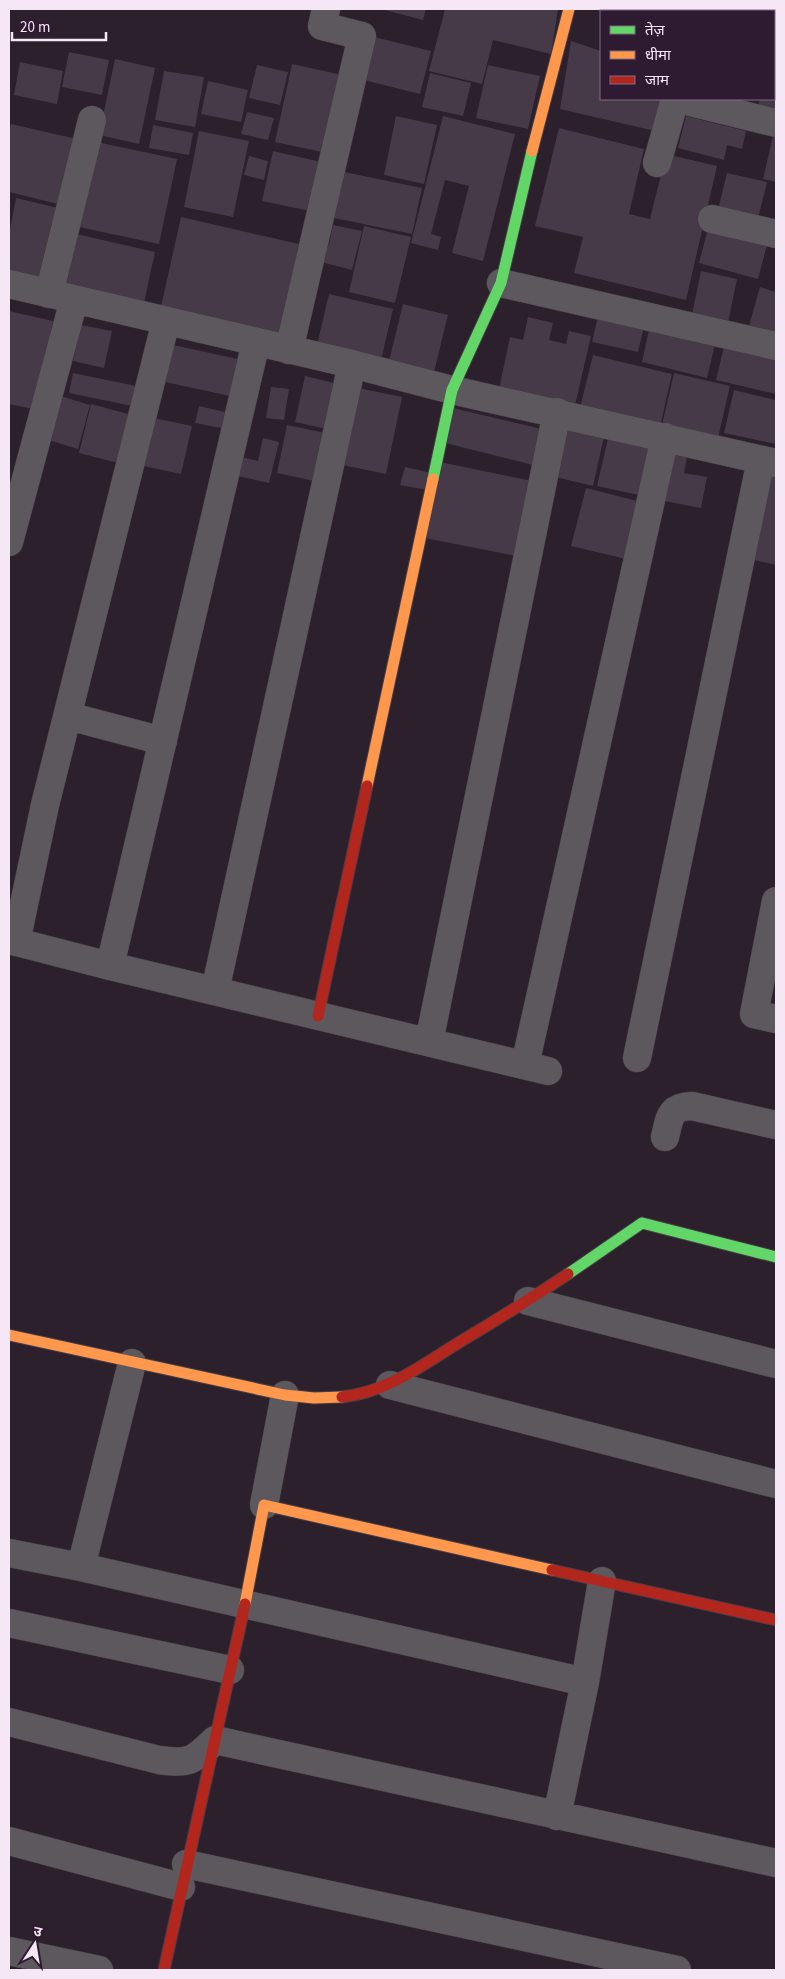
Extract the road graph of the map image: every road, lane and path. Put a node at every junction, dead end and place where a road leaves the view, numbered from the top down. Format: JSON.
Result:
{"nodes":[{"id":1,"x":326,"y":9,"type":"edge"},
{"id":2,"x":569,"y":9,"type":"edge"},
{"id":3,"x":677,"y":100,"type":"edge"},
{"id":4,"x":681,"y":100,"type":"edge"},
{"id":5,"x":92,"y":120,"type":"dead end"},
{"id":6,"x":776,"y":123,"type":"edge"},
{"id":7,"x":657,"y":163,"type":"dead end"},
{"id":8,"x":712,"y":219,"type":"dead end"},
{"id":9,"x":776,"y":234,"type":"edge"},
{"id":10,"x":501,"y":283,"type":"junction"},
{"id":11,"x":9,"y":284,"type":"edge"},
{"id":12,"x":61,"y":297,"type":"junction"},
{"id":13,"x":166,"y":321,"type":"junction"},
{"id":14,"x":256,"y":342,"type":"junction"},
{"id":15,"x":776,"y":346,"type":"edge"},
{"id":16,"x":289,"y":350,"type":"junction"},
{"id":17,"x":352,"y":364,"type":"junction"},
{"id":18,"x":452,"y":390,"type":"junction"},
{"id":19,"x":557,"y":412,"type":"junction"},
{"id":20,"x":665,"y":437,"type":"junction"},
{"id":21,"x":769,"y":461,"type":"edge"},
{"id":22,"x":9,"y":542,"type":"edge"},
{"id":23,"x":68,"y":716,"type":"junction"},
{"id":24,"x":163,"y":741,"type":"junction"},
{"id":25,"x":776,"y":901,"type":"edge"},
{"id":26,"x":13,"y":941,"type":"edge"},
{"id":27,"x":110,"y":966,"type":"junction"},
{"id":28,"x":215,"y":991,"type":"junction"},
{"id":29,"x":318,"y":1016,"type":"junction"},
{"id":30,"x":776,"y":1018,"type":"edge"},
{"id":31,"x":429,"y":1042,"type":"junction"},
{"id":32,"x":637,"y":1058,"type":"dead end"},
{"id":33,"x":776,"y":1125,"type":"edge"},
{"id":34,"x":665,"y":1137,"type":"dead end"},
{"id":35,"x":776,"y":1257,"type":"edge"},
{"id":36,"x":528,"y":1301,"type":"junction"},
{"id":37,"x":9,"y":1335,"type":"edge"},
{"id":38,"x":132,"y":1363,"type":"junction"},
{"id":39,"x":776,"y":1364,"type":"edge"},
{"id":40,"x":390,"y":1385,"type":"junction"},
{"id":41,"x":285,"y":1395,"type":"junction"},
{"id":42,"x":776,"y":1484,"type":"edge"},
{"id":43,"x":264,"y":1505,"type":"junction"},
{"id":44,"x":9,"y":1553,"type":"edge"},
{"id":45,"x":81,"y":1567,"type":"junction"},
{"id":46,"x":602,"y":1581,"type":"junction"},
{"id":47,"x":245,"y":1605,"type":"junction"},
{"id":48,"x":776,"y":1620,"type":"edge"},
{"id":49,"x":9,"y":1623,"type":"edge"},
{"id":50,"x":230,"y":1670,"type":"junction"},
{"id":51,"x":586,"y":1682,"type":"junction"},
{"id":52,"x":9,"y":1722,"type":"edge"},
{"id":53,"x":215,"y":1740,"type":"junction"},
{"id":54,"x":557,"y":1816,"type":"junction"},
{"id":55,"x":9,"y":1840,"type":"edge"},
{"id":56,"x":776,"y":1863,"type":"edge"},
{"id":57,"x":183,"y":1876,"type":"junction"},
{"id":58,"x":9,"y":1951,"type":"edge"},
{"id":59,"x":99,"y":1970,"type":"edge"},
{"id":60,"x":164,"y":1970,"type":"edge"},
{"id":61,"x":677,"y":1970,"type":"edge"}],
"edges":[{"from":1,"to":16,"type":"street"},
{"from":2,"to":10,"type":"street"},
{"from":3,"to":7,"type":"street"},
{"from":4,"to":6,"type":"street"},
{"from":5,"to":12,"type":"street"},
{"from":8,"to":9,"type":"street"},
{"from":10,"to":15,"type":"street"},
{"from":10,"to":18,"type":"street"},
{"from":11,"to":12,"type":"street"},
{"from":12,"to":13,"type":"street"},
{"from":12,"to":22,"type":"street"},
{"from":13,"to":14,"type":"street"},
{"from":13,"to":23,"type":"street"},
{"from":14,"to":16,"type":"street"},
{"from":14,"to":24,"type":"street"},
{"from":16,"to":17,"type":"street"},
{"from":17,"to":18,"type":"street"},
{"from":17,"to":28,"type":"street"},
{"from":18,"to":19,"type":"street"},
{"from":18,"to":29,"type":"street"},
{"from":19,"to":20,"type":"street"},
{"from":19,"to":31,"type":"street"},
{"from":20,"to":21,"type":"street"},
{"from":20,"to":31,"type":"street"},
{"from":21,"to":32,"type":"street"},
{"from":23,"to":24,"type":"street"},
{"from":23,"to":26,"type":"street"},
{"from":24,"to":27,"type":"street"},
{"from":25,"to":30,"type":"street"},
{"from":26,"to":27,"type":"street"},
{"from":27,"to":28,"type":"street"},
{"from":28,"to":29,"type":"street"},
{"from":29,"to":31,"type":"street"},
{"from":33,"to":34,"type":"street"},
{"from":35,"to":36,"type":"street"},
{"from":36,"to":39,"type":"street"},
{"from":36,"to":40,"type":"street"},
{"from":37,"to":38,"type":"street"},
{"from":38,"to":41,"type":"street"},
{"from":38,"to":45,"type":"street"},
{"from":40,"to":41,"type":"street"},
{"from":40,"to":42,"type":"street"},
{"from":41,"to":43,"type":"street"},
{"from":43,"to":46,"type":"street"},
{"from":43,"to":47,"type":"street"},
{"from":44,"to":45,"type":"street"},
{"from":45,"to":47,"type":"street"},
{"from":46,"to":48,"type":"street"},
{"from":46,"to":51,"type":"street"},
{"from":47,"to":50,"type":"street"},
{"from":47,"to":51,"type":"street"},
{"from":49,"to":50,"type":"street"},
{"from":50,"to":53,"type":"street"},
{"from":51,"to":54,"type":"street"},
{"from":52,"to":53,"type":"street"},
{"from":53,"to":54,"type":"street"},
{"from":53,"to":57,"type":"street"},
{"from":54,"to":56,"type":"street"},
{"from":55,"to":57,"type":"street"},
{"from":57,"to":60,"type":"street"},
{"from":57,"to":61,"type":"street"},
{"from":58,"to":59,"type":"street"}]}
